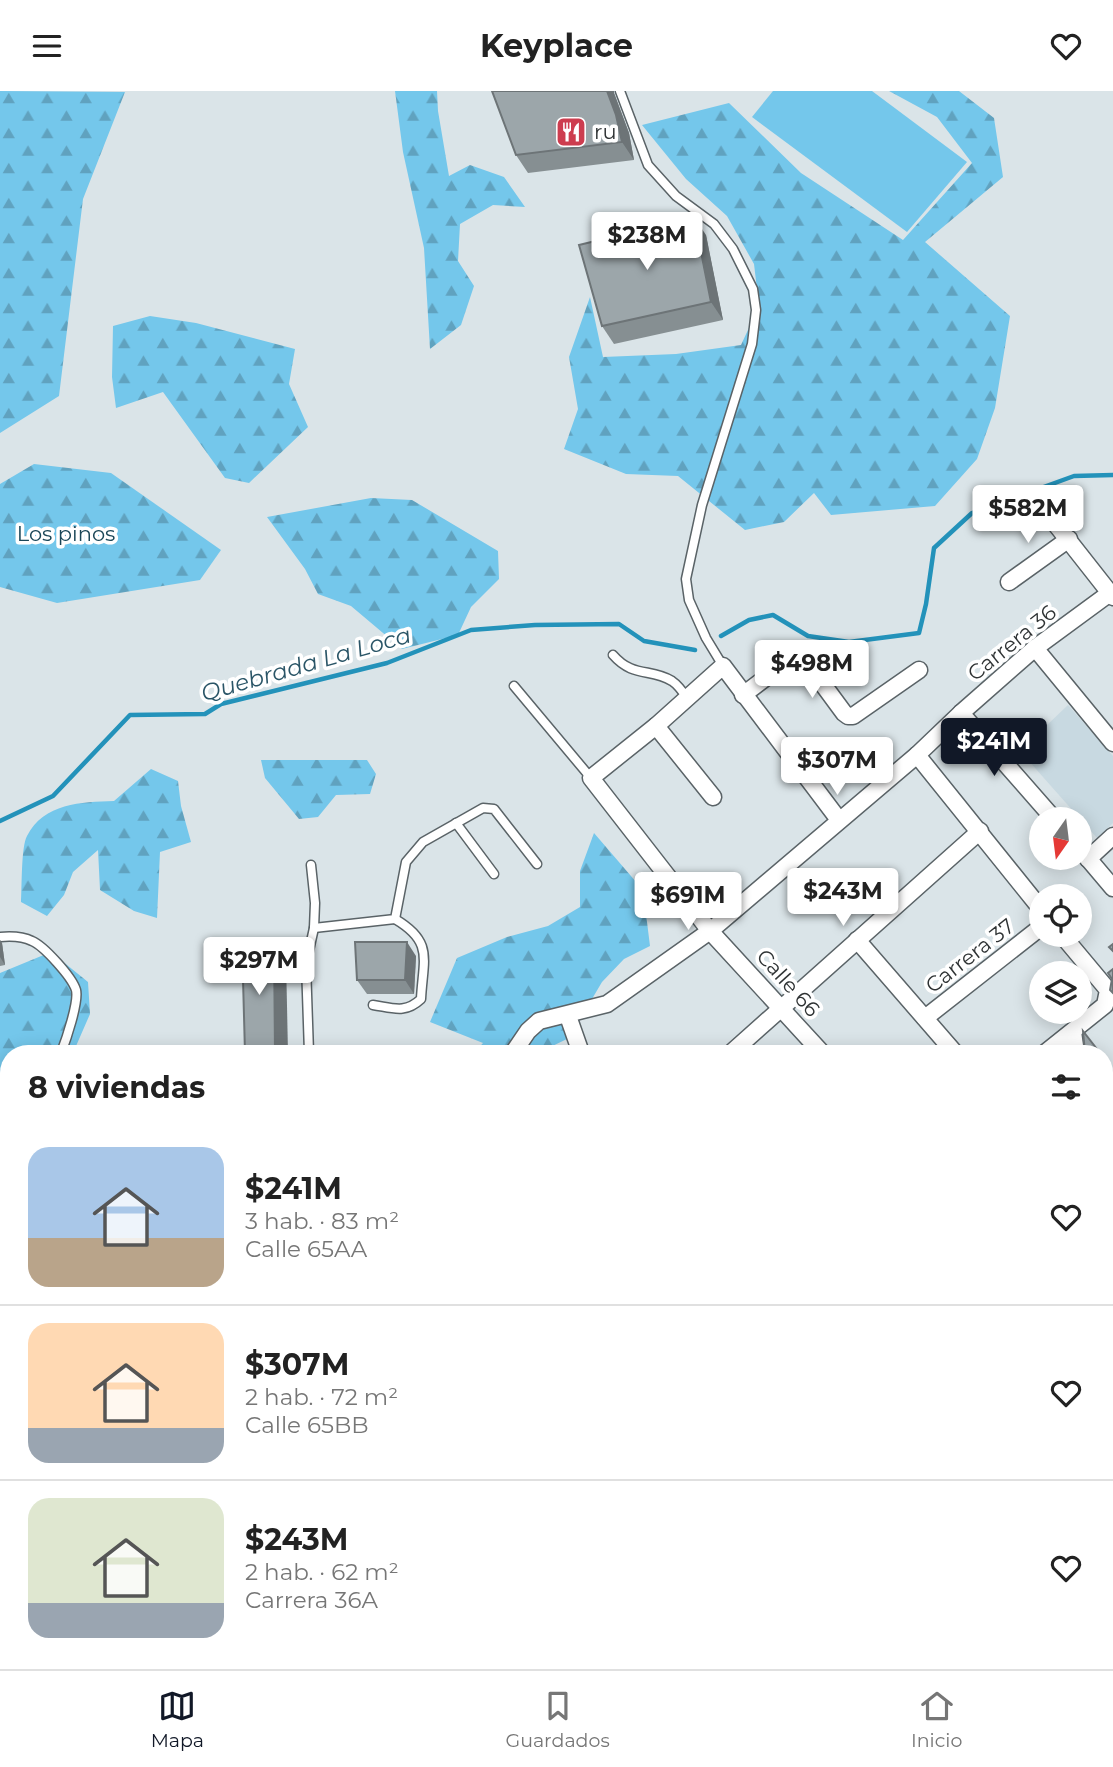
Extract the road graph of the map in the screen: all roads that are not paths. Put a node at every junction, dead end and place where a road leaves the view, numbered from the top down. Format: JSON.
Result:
{"nodes":[{"id":1,"x":620,"y":91,"type":"edge"},
{"id":2,"x":1043,"y":508,"type":"dead end"},
{"id":3,"x":1069,"y":539,"type":"junction"},
{"id":4,"x":1009,"y":582,"type":"dead end"},
{"id":5,"x":1112,"y":595,"type":"edge"},
{"id":6,"x":1035,"y":648,"type":"junction"},
{"id":7,"x":613,"y":655,"type":"dead end"},
{"id":8,"x":723,"y":666,"type":"junction"},
{"id":9,"x":919,"y":670,"type":"dead end"},
{"id":10,"x":514,"y":686,"type":"dead end"},
{"id":11,"x":743,"y":695,"type":"junction"},
{"id":12,"x":687,"y":698,"type":"junction"},
{"id":13,"x":961,"y":713,"type":"junction"},
{"id":14,"x":656,"y":726,"type":"junction"},
{"id":15,"x":1113,"y":743,"type":"edge"},
{"id":16,"x":917,"y":755,"type":"junction"},
{"id":17,"x":590,"y":778,"type":"junction"},
{"id":18,"x":713,"y":797,"type":"dead end"},
{"id":19,"x":1043,"y":807,"type":"edge"},
{"id":20,"x":839,"y":820,"type":"junction"},
{"id":21,"x":456,"y":823,"type":"junction"},
{"id":22,"x":980,"y":831,"type":"junction"},
{"id":23,"x":1113,"y":836,"type":"edge"},
{"id":24,"x":1092,"y":849,"type":"edge"},
{"id":25,"x":1092,"y":863,"type":"edge"},
{"id":26,"x":537,"y":864,"type":"dead end"},
{"id":27,"x":311,"y":865,"type":"dead end"},
{"id":28,"x":494,"y":874,"type":"dead end"},
{"id":29,"x":1113,"y":888,"type":"edge"},
{"id":30,"x":1029,"y":894,"type":"edge"},
{"id":31,"x":396,"y":919,"type":"junction"},
{"id":32,"x":314,"y":928,"type":"junction"},
{"id":33,"x":710,"y":930,"type":"junction"},
{"id":34,"x":1029,"y":936,"type":"edge"},
{"id":35,"x":0,"y":937,"type":"edge"},
{"id":36,"x":857,"y":940,"type":"junction"},
{"id":37,"x":1072,"y":947,"type":"edge"},
{"id":38,"x":373,"y":1005,"type":"dead end"},
{"id":39,"x":781,"y":1010,"type":"junction"},
{"id":40,"x":568,"y":1016,"type":"junction"},
{"id":41,"x":925,"y":1018,"type":"junction"},
{"id":42,"x":1073,"y":1033,"type":"junction"},
{"id":43,"x":64,"y":1045,"type":"edge"},
{"id":44,"x":309,"y":1045,"type":"edge"},
{"id":45,"x":518,"y":1045,"type":"edge"},
{"id":46,"x":578,"y":1045,"type":"edge"},
{"id":47,"x":740,"y":1045,"type":"edge"},
{"id":48,"x":814,"y":1045,"type":"edge"},
{"id":49,"x":948,"y":1045,"type":"edge"},
{"id":50,"x":1056,"y":1045,"type":"edge"},
{"id":51,"x":1075,"y":1045,"type":"edge"}],
"edges":[{"from":1,"to":8,"type":"lane"},
{"from":2,"to":3,"type":"street"},
{"from":3,"to":4,"type":"street"},
{"from":3,"to":5,"type":"street"},
{"from":5,"to":6,"type":"street","name":"Carrera 36"},
{"from":6,"to":13,"type":"street","name":"Carrera 36"},
{"from":6,"to":15,"type":"street"},
{"from":7,"to":12,"type":"lane"},
{"from":8,"to":11,"type":"street"},
{"from":8,"to":12,"type":"street"},
{"from":9,"to":11,"type":"street"},
{"from":10,"to":17,"type":"lane"},
{"from":11,"to":20,"type":"street"},
{"from":12,"to":14,"type":"street"},
{"from":13,"to":16,"type":"street","name":"Carrera 36"},
{"from":13,"to":19,"type":"street"},
{"from":14,"to":17,"type":"street"},
{"from":14,"to":18,"type":"street"},
{"from":16,"to":20,"type":"street","name":"Carrera 36"},
{"from":16,"to":22,"type":"street"},
{"from":17,"to":33,"type":"street","name":"Calle 66"},
{"from":20,"to":33,"type":"street","name":"Carrera 36"},
{"from":21,"to":26,"type":"lane"},
{"from":21,"to":28,"type":"lane"},
{"from":21,"to":31,"type":"lane"},
{"from":22,"to":30,"type":"street"},
{"from":22,"to":36,"type":"street"},
{"from":23,"to":24,"type":"street"},
{"from":25,"to":29,"type":"street"},
{"from":27,"to":32,"type":"lane"},
{"from":31,"to":32,"type":"lane"},
{"from":31,"to":38,"type":"lane"},
{"from":32,"to":44,"type":"lane"},
{"from":33,"to":39,"type":"street","name":"Calle 66"},
{"from":33,"to":40,"type":"street","name":"Carrera 36"},
{"from":34,"to":41,"type":"street","name":"Carrera 37"},
{"from":35,"to":43,"type":"lane"},
{"from":36,"to":39,"type":"street"},
{"from":36,"to":41,"type":"street"},
{"from":37,"to":42,"type":"street"},
{"from":39,"to":47,"type":"street"},
{"from":39,"to":48,"type":"street","name":"Calle 66"},
{"from":40,"to":45,"type":"street","name":"Carrera 36"},
{"from":40,"to":46,"type":"street"},
{"from":41,"to":49,"type":"street"},
{"from":42,"to":50,"type":"street"},
{"from":42,"to":51,"type":"street"}]}
